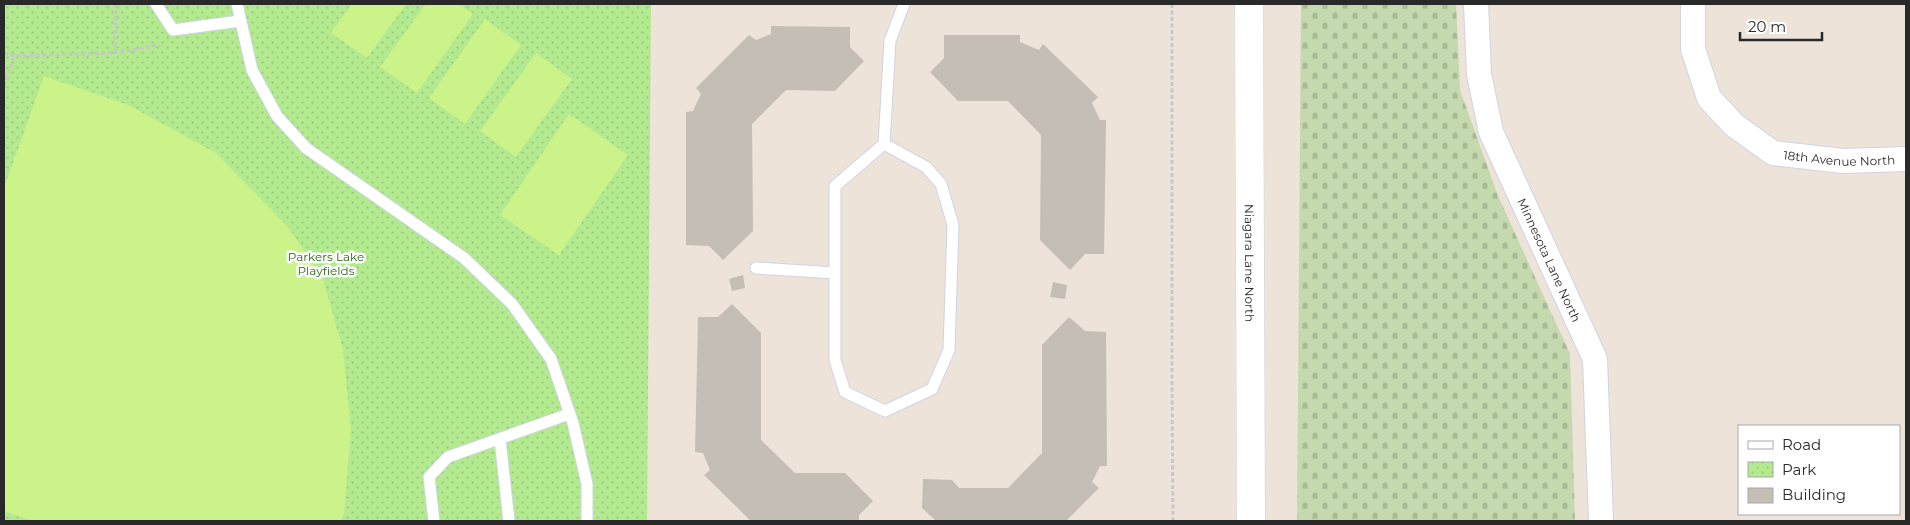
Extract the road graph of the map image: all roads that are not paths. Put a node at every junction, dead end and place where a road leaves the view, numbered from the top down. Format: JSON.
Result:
{"nodes":[{"id":1,"x":156,"y":4,"type":"edge"},
{"id":2,"x":237,"y":4,"type":"edge"},
{"id":3,"x":904,"y":4,"type":"edge"},
{"id":4,"x":1249,"y":4,"type":"edge"},
{"id":5,"x":1476,"y":4,"type":"edge"},
{"id":6,"x":1693,"y":4,"type":"edge"},
{"id":7,"x":240,"y":21,"type":"junction"},
{"id":8,"x":884,"y":144,"type":"junction"},
{"id":9,"x":1906,"y":159,"type":"edge"},
{"id":10,"x":756,"y":268,"type":"dead end"},
{"id":11,"x":835,"y":273,"type":"junction"},
{"id":12,"x":569,"y":414,"type":"junction"},
{"id":13,"x":500,"y":438,"type":"junction"},
{"id":14,"x":434,"y":521,"type":"edge"},
{"id":15,"x":509,"y":521,"type":"edge"},
{"id":16,"x":587,"y":521,"type":"edge"},
{"id":17,"x":1251,"y":521,"type":"edge"},
{"id":18,"x":1601,"y":521,"type":"edge"}],
"edges":[{"from":1,"to":7,"type":"lane"},
{"from":2,"to":7,"type":"lane"},
{"from":3,"to":8,"type":"lane"},
{"from":4,"to":17,"type":"street","name":"Niagara Lane North"},
{"from":5,"to":18,"type":"street","name":"Minnesota Lane North"},
{"from":6,"to":9,"type":"street","name":"18th Avenue North"},
{"from":7,"to":12,"type":"lane"},
{"from":8,"to":11,"type":"lane"},
{"from":8,"to":11,"type":"lane"},
{"from":10,"to":11,"type":"lane"},
{"from":12,"to":13,"type":"lane"},
{"from":12,"to":16,"type":"lane"},
{"from":13,"to":14,"type":"lane"},
{"from":13,"to":15,"type":"lane"}]}
